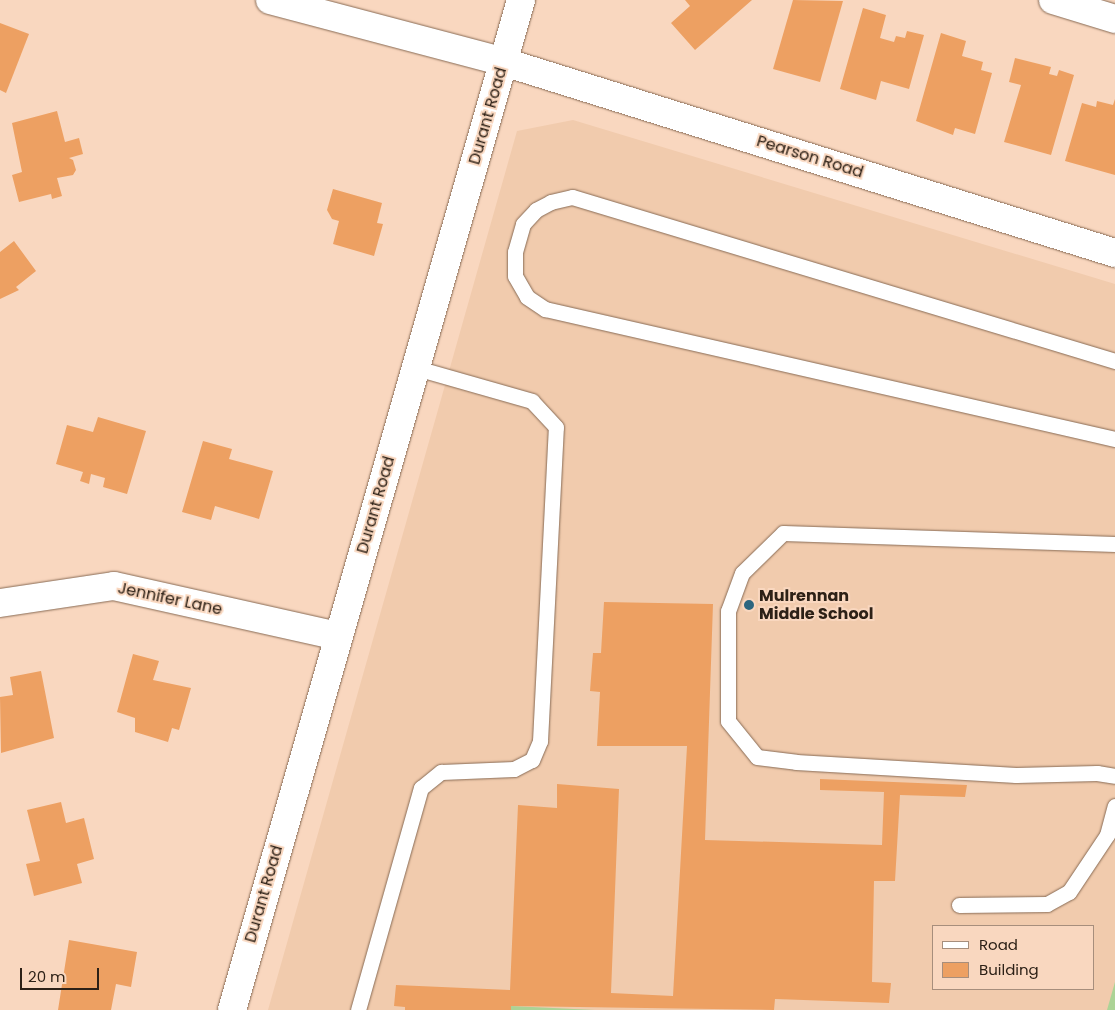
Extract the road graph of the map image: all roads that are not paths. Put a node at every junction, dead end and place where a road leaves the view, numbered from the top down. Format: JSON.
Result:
{"nodes":[{"id":1,"x":270,"y":0,"type":"edge"},
{"id":2,"x":521,"y":0,"type":"edge"},
{"id":3,"x":1053,"y":0,"type":"edge"},
{"id":4,"x":1099,"y":10,"type":"edge"},
{"id":5,"x":504,"y":62,"type":"junction"},
{"id":6,"x":1115,"y":253,"type":"edge"},
{"id":7,"x":1115,"y":361,"type":"edge"},
{"id":8,"x":416,"y":368,"type":"junction"},
{"id":9,"x":1115,"y":439,"type":"edge"},
{"id":10,"x":1115,"y":544,"type":"edge"},
{"id":11,"x":0,"y":603,"type":"edge"},
{"id":12,"x":338,"y":636,"type":"junction"},
{"id":13,"x":1115,"y":776,"type":"edge"},
{"id":14,"x":1115,"y":806,"type":"edge"},
{"id":15,"x":959,"y":905,"type":"dead end"},
{"id":16,"x":232,"y":1010,"type":"edge"},
{"id":17,"x":358,"y":1010,"type":"edge"}],
"edges":[{"from":1,"to":5,"type":"street","name":"Pearson Road"},
{"from":2,"to":5,"type":"street","name":"Durant Road"},
{"from":3,"to":4,"type":"street"},
{"from":5,"to":6,"type":"street","name":"Pearson Road"},
{"from":5,"to":8,"type":"street","name":"Durant Road"},
{"from":7,"to":9,"type":"lane"},
{"from":8,"to":12,"type":"street","name":"Durant Road"},
{"from":8,"to":17,"type":"lane"},
{"from":10,"to":13,"type":"lane"},
{"from":11,"to":12,"type":"street","name":"Jennifer Lane"},
{"from":12,"to":16,"type":"street","name":"Durant Road"},
{"from":14,"to":15,"type":"lane"}]}
